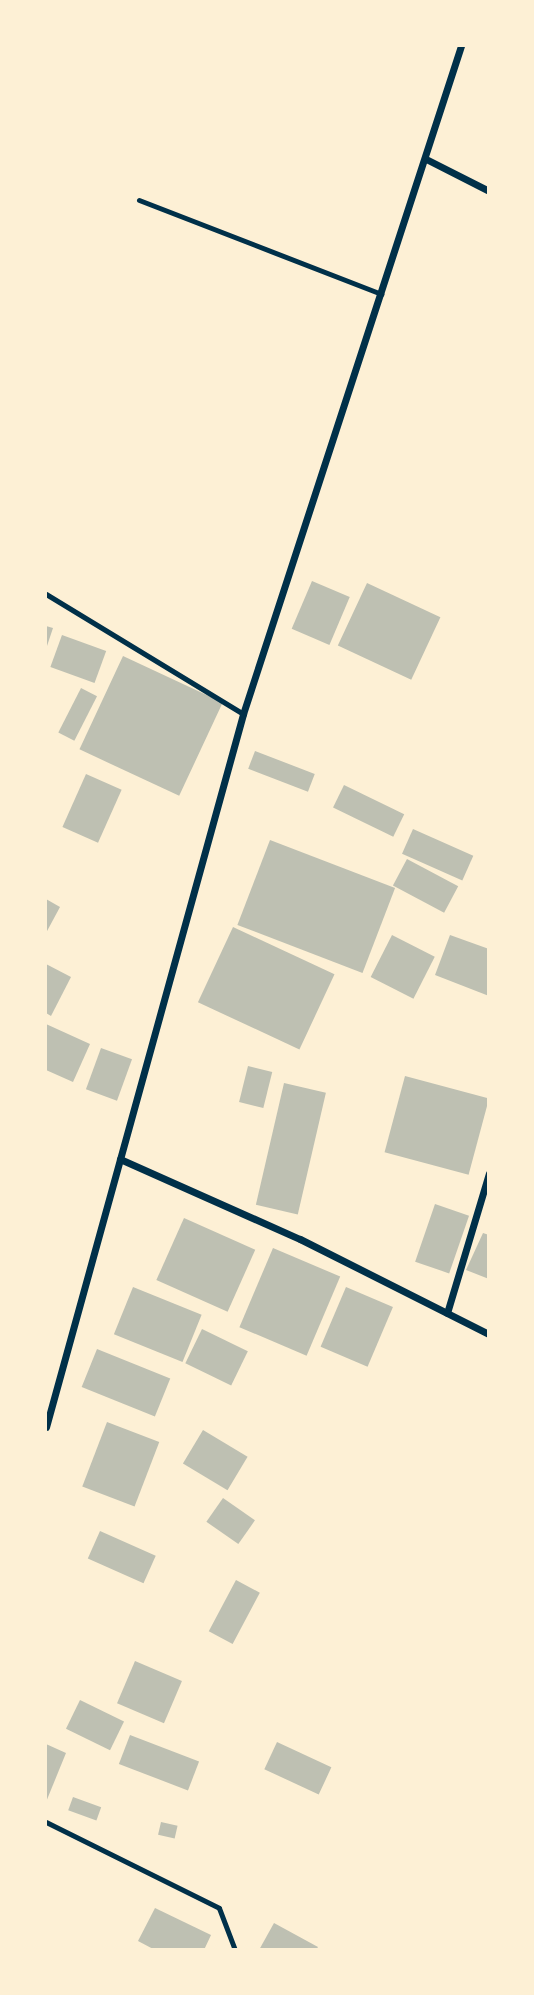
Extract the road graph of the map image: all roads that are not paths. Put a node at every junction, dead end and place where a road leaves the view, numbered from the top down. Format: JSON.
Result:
{"nodes":[{"id":1,"x":461,"y":46,"type":"edge"},
{"id":2,"x":426,"y":159,"type":"junction"},
{"id":3,"x":488,"y":191,"type":"edge"},
{"id":4,"x":139,"y":200,"type":"dead end"},
{"id":5,"x":381,"y":295,"type":"junction"},
{"id":6,"x":46,"y":594,"type":"edge"},
{"id":7,"x":243,"y":714,"type":"junction"},
{"id":8,"x":120,"y":1159,"type":"junction"},
{"id":9,"x":488,"y":1172,"type":"edge"},
{"id":10,"x":447,"y":1313,"type":"junction"},
{"id":11,"x":488,"y":1334,"type":"edge"},
{"id":12,"x":46,"y":1427,"type":"edge"},
{"id":13,"x":46,"y":1822,"type":"edge"},
{"id":14,"x":235,"y":1950,"type":"edge"}],
"edges":[{"from":1,"to":2,"type":"street"},
{"from":2,"to":3,"type":"street"},
{"from":2,"to":5,"type":"street"},
{"from":4,"to":5,"type":"lane"},
{"from":5,"to":7,"type":"street"},
{"from":6,"to":7,"type":"lane"},
{"from":7,"to":8,"type":"street"},
{"from":8,"to":10,"type":"street"},
{"from":8,"to":12,"type":"street"},
{"from":9,"to":10,"type":"street"},
{"from":10,"to":11,"type":"street"},
{"from":13,"to":14,"type":"lane"}]}
